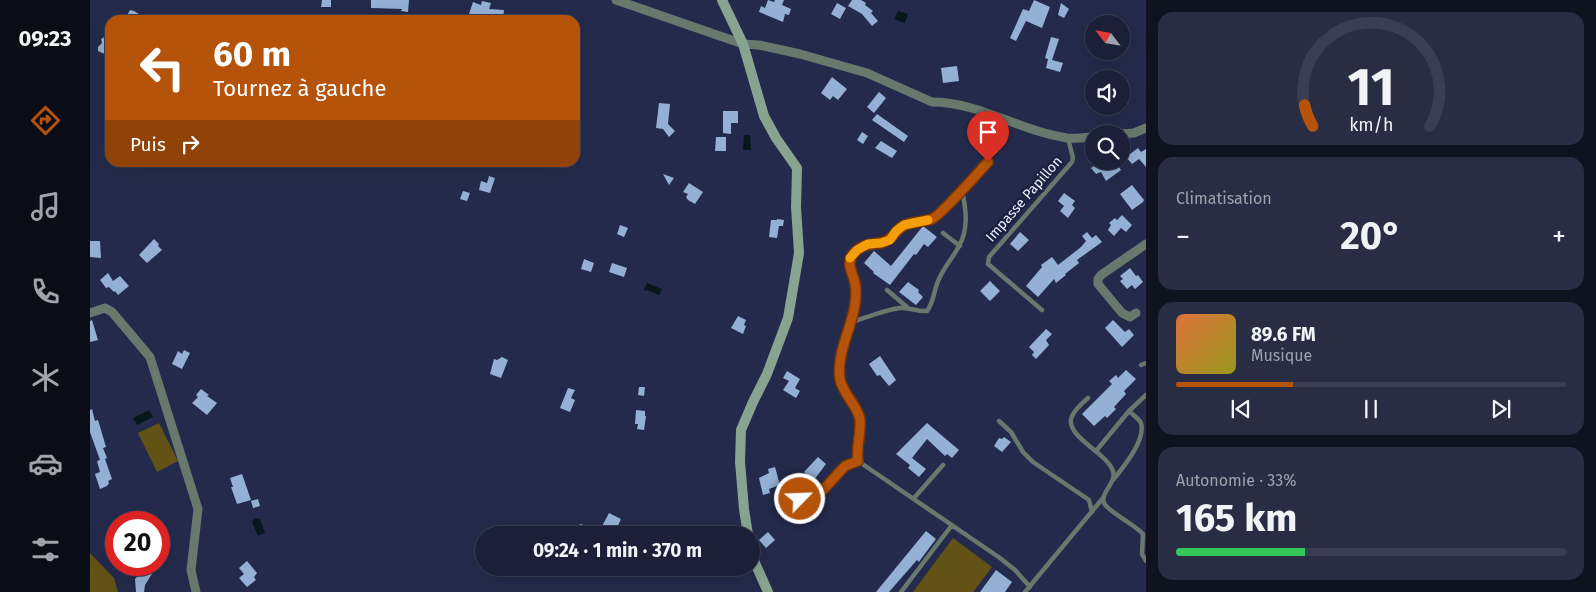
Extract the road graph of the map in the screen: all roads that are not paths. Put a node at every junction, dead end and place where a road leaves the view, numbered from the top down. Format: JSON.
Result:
{"nodes":[{"id":1,"x":616,"y":0,"type":"edge"},
{"id":2,"x":722,"y":0,"type":"edge"},
{"id":3,"x":743,"y":44,"type":"junction"},
{"id":4,"x":1146,"y":128,"type":"edge"},
{"id":5,"x":1130,"y":133,"type":"edge"},
{"id":6,"x":1085,"y":137,"type":"edge"},
{"id":7,"x":1068,"y":138,"type":"junction"},
{"id":8,"x":988,"y":162,"type":"dead end"},
{"id":9,"x":962,"y":190,"type":"junction"},
{"id":10,"x":943,"y":233,"type":"dead end"},
{"id":11,"x":1146,"y":244,"type":"edge"},
{"id":12,"x":960,"y":246,"type":"junction"},
{"id":13,"x":887,"y":290,"type":"dead end"},
{"id":14,"x":907,"y":307,"type":"junction"},
{"id":15,"x":1042,"y":310,"type":"dead end"},
{"id":16,"x":90,"y":313,"type":"edge"},
{"id":17,"x":1136,"y":314,"type":"dead end"},
{"id":18,"x":851,"y":322,"type":"junction"},
{"id":19,"x":1146,"y":362,"type":"edge"},
{"id":20,"x":1141,"y":366,"type":"dead end"},
{"id":21,"x":1146,"y":395,"type":"edge"},
{"id":22,"x":1088,"y":398,"type":"dead end"},
{"id":23,"x":1130,"y":411,"type":"junction"},
{"id":24,"x":999,"y":421,"type":"dead end"},
{"id":25,"x":1096,"y":451,"type":"junction"},
{"id":26,"x":858,"y":461,"type":"junction"},
{"id":27,"x":943,"y":465,"type":"dead end"},
{"id":28,"x":1114,"y":479,"type":"junction"},
{"id":29,"x":914,"y":498,"type":"junction"},
{"id":30,"x":1103,"y":498,"type":"junction"},
{"id":31,"x":800,"y":499,"type":"dead end"},
{"id":32,"x":1092,"y":512,"type":"junction"},
{"id":33,"x":952,"y":525,"type":"junction"},
{"id":34,"x":747,"y":526,"type":"edge"},
{"id":35,"x":1146,"y":561,"type":"edge"},
{"id":36,"x":760,"y":574,"type":"edge"},
{"id":37,"x":1030,"y":587,"type":"junction"},
{"id":38,"x":196,"y":592,"type":"edge"},
{"id":39,"x":768,"y":592,"type":"edge"},
{"id":40,"x":901,"y":592,"type":"edge"},
{"id":41,"x":1026,"y":592,"type":"edge"}],
"edges":[{"from":1,"to":3,"type":"street"},
{"from":2,"to":3,"type":"street"},
{"from":3,"to":7,"type":"street"},
{"from":3,"to":34,"type":"street"},
{"from":4,"to":5,"type":"street"},
{"from":6,"to":7,"type":"street"},
{"from":7,"to":15,"type":"lane","name":"Impasse Papillon"},
{"from":8,"to":9,"type":"lane"},
{"from":9,"to":12,"type":"lane"},
{"from":9,"to":18,"type":"lane"},
{"from":10,"to":12,"type":"lane"},
{"from":11,"to":17,"type":"street"},
{"from":12,"to":14,"type":"lane"},
{"from":13,"to":14,"type":"lane"},
{"from":14,"to":18,"type":"lane"},
{"from":16,"to":38,"type":"street"},
{"from":18,"to":26,"type":"lane"},
{"from":19,"to":20,"type":"lane"},
{"from":21,"to":23,"type":"lane"},
{"from":22,"to":25,"type":"lane"},
{"from":23,"to":25,"type":"lane"},
{"from":23,"to":28,"type":"lane"},
{"from":24,"to":32,"type":"lane"},
{"from":25,"to":28,"type":"lane"},
{"from":26,"to":29,"type":"lane"},
{"from":26,"to":31,"type":"lane"},
{"from":27,"to":29,"type":"lane"},
{"from":28,"to":30,"type":"lane"},
{"from":29,"to":33,"type":"lane"},
{"from":30,"to":32,"type":"lane"},
{"from":30,"to":35,"type":"lane"},
{"from":32,"to":37,"type":"lane"},
{"from":33,"to":37,"type":"lane"},
{"from":33,"to":40,"type":"lane"},
{"from":36,"to":39,"type":"street"},
{"from":37,"to":41,"type":"lane"}]}
